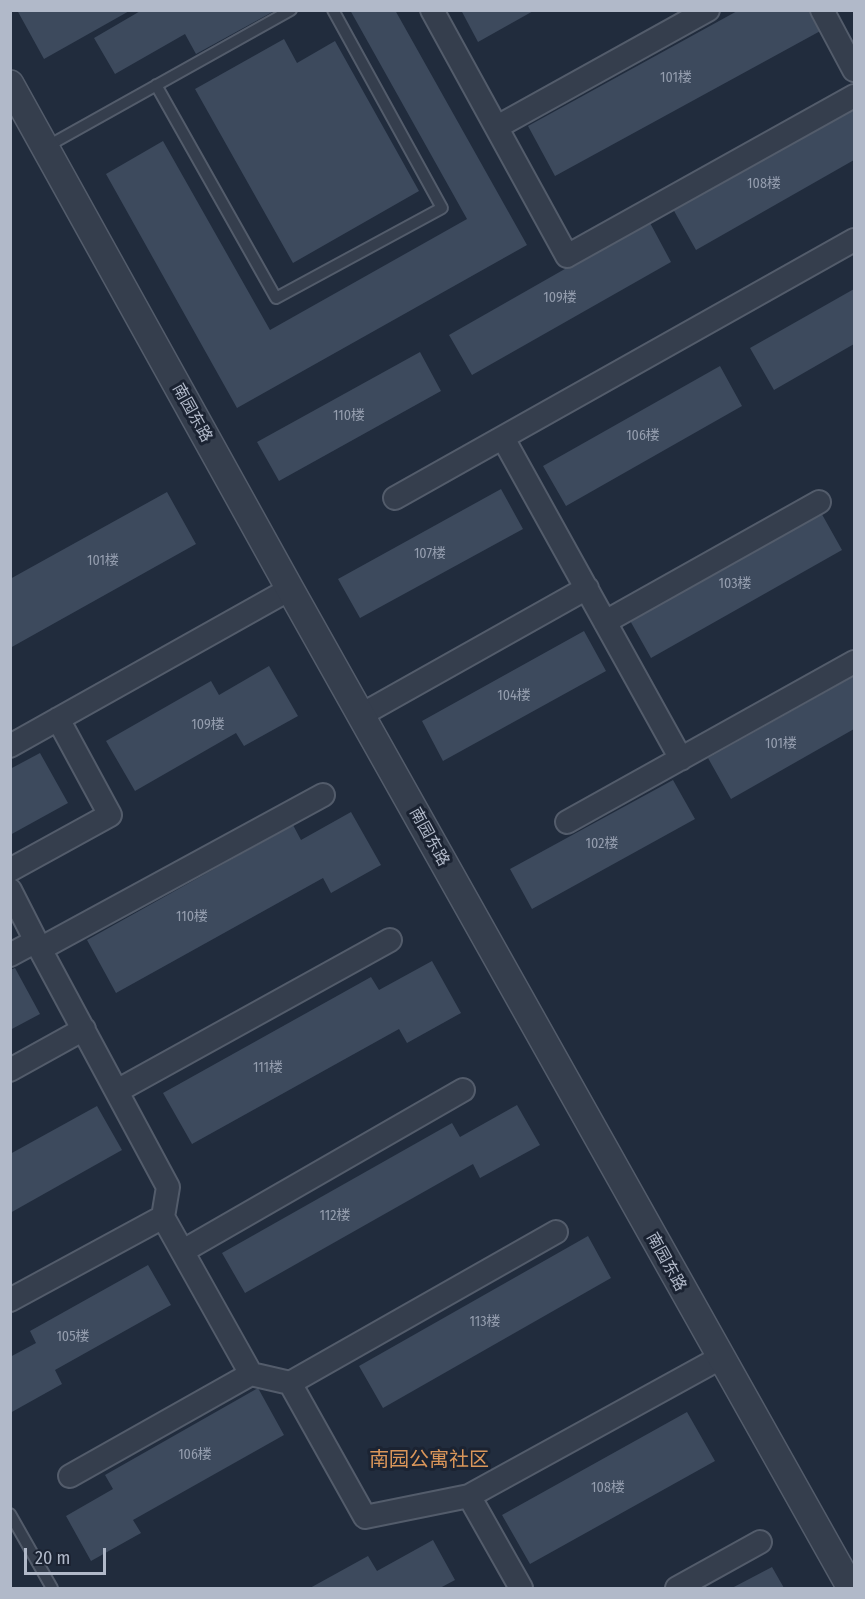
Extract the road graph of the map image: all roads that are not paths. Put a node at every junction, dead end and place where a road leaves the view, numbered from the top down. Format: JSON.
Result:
{"nodes":[{"id":1,"x":291,"y":10,"type":"edge"},
{"id":2,"x":333,"y":10,"type":"edge"},
{"id":3,"x":432,"y":10,"type":"edge"},
{"id":4,"x":708,"y":10,"type":"edge"},
{"id":5,"x":822,"y":10,"type":"edge"},
{"id":6,"x":855,"y":70,"type":"edge"},
{"id":7,"x":10,"y":84,"type":"edge"},
{"id":8,"x":156,"y":85,"type":"junction"},
{"id":9,"x":855,"y":96,"type":"edge"},
{"id":10,"x":497,"y":127,"type":"junction"},
{"id":11,"x":45,"y":147,"type":"junction"},
{"id":12,"x":855,"y":240,"type":"edge"},
{"id":13,"x":503,"y":438,"type":"junction"},
{"id":14,"x":395,"y":498,"type":"dead end"},
{"id":15,"x":819,"y":502,"type":"dead end"},
{"id":16,"x":587,"y":588,"type":"junction"},
{"id":17,"x":290,"y":589,"type":"junction"},
{"id":18,"x":605,"y":622,"type":"junction"},
{"id":19,"x":855,"y":662,"type":"edge"},
{"id":20,"x":361,"y":715,"type":"junction"},
{"id":21,"x":58,"y":719,"type":"junction"},
{"id":22,"x":10,"y":746,"type":"edge"},
{"id":23,"x":681,"y":759,"type":"junction"},
{"id":24,"x":323,"y":795,"type":"dead end"},
{"id":25,"x":567,"y":822,"type":"dead end"},
{"id":26,"x":10,"y":870,"type":"edge"},
{"id":27,"x":10,"y":890,"type":"edge"},
{"id":28,"x":390,"y":940,"type":"dead end"},
{"id":29,"x":38,"y":945,"type":"junction"},
{"id":30,"x":10,"y":955,"type":"edge"},
{"id":31,"x":84,"y":1029,"type":"junction"},
{"id":32,"x":10,"y":1070,"type":"edge"},
{"id":33,"x":463,"y":1090,"type":"dead end"},
{"id":34,"x":117,"y":1091,"type":"junction"},
{"id":35,"x":163,"y":1216,"type":"junction"},
{"id":36,"x":556,"y":1232,"type":"dead end"},
{"id":37,"x":183,"y":1251,"type":"junction"},
{"id":38,"x":10,"y":1300,"type":"edge"},
{"id":39,"x":720,"y":1358,"type":"junction"},
{"id":40,"x":251,"y":1374,"type":"junction"},
{"id":41,"x":290,"y":1383,"type":"junction"},
{"id":42,"x":70,"y":1476,"type":"dead end"},
{"id":43,"x":469,"y":1496,"type":"junction"},
{"id":44,"x":10,"y":1514,"type":"edge"},
{"id":45,"x":760,"y":1542,"type":"dead end"},
{"id":46,"x":52,"y":1588,"type":"edge"},
{"id":47,"x":520,"y":1588,"type":"edge"},
{"id":48,"x":677,"y":1588,"type":"edge"},
{"id":49,"x":851,"y":1588,"type":"edge"}],
"edges":[{"from":1,"to":8,"type":"lane"},
{"from":2,"to":8,"type":"lane"},
{"from":3,"to":10,"type":"street"},
{"from":4,"to":10,"type":"street"},
{"from":5,"to":6,"type":"street"},
{"from":7,"to":11,"type":"street","name":"南园东路"},
{"from":8,"to":11,"type":"lane"},
{"from":9,"to":10,"type":"street"},
{"from":11,"to":17,"type":"street","name":"南园东路"},
{"from":12,"to":13,"type":"street"},
{"from":13,"to":14,"type":"street"},
{"from":13,"to":16,"type":"street"},
{"from":15,"to":18,"type":"street"},
{"from":16,"to":18,"type":"street"},
{"from":16,"to":20,"type":"street"},
{"from":17,"to":20,"type":"street","name":"南园东路"},
{"from":17,"to":21,"type":"street"},
{"from":18,"to":23,"type":"street"},
{"from":19,"to":23,"type":"street"},
{"from":20,"to":39,"type":"street","name":"南园东路"},
{"from":21,"to":22,"type":"street"},
{"from":21,"to":26,"type":"street"},
{"from":23,"to":25,"type":"street"},
{"from":24,"to":29,"type":"street"},
{"from":27,"to":29,"type":"street"},
{"from":28,"to":34,"type":"street"},
{"from":29,"to":30,"type":"street"},
{"from":29,"to":31,"type":"street"},
{"from":31,"to":32,"type":"street"},
{"from":31,"to":34,"type":"street"},
{"from":33,"to":37,"type":"street"},
{"from":34,"to":35,"type":"street"},
{"from":35,"to":37,"type":"street"},
{"from":35,"to":38,"type":"street"},
{"from":36,"to":41,"type":"street"},
{"from":37,"to":40,"type":"street"},
{"from":39,"to":43,"type":"street"},
{"from":39,"to":49,"type":"street","name":"南园东路"},
{"from":40,"to":41,"type":"street"},
{"from":40,"to":42,"type":"street"},
{"from":41,"to":43,"type":"street"},
{"from":43,"to":47,"type":"street"},
{"from":44,"to":46,"type":"lane"},
{"from":45,"to":48,"type":"street"}]}
